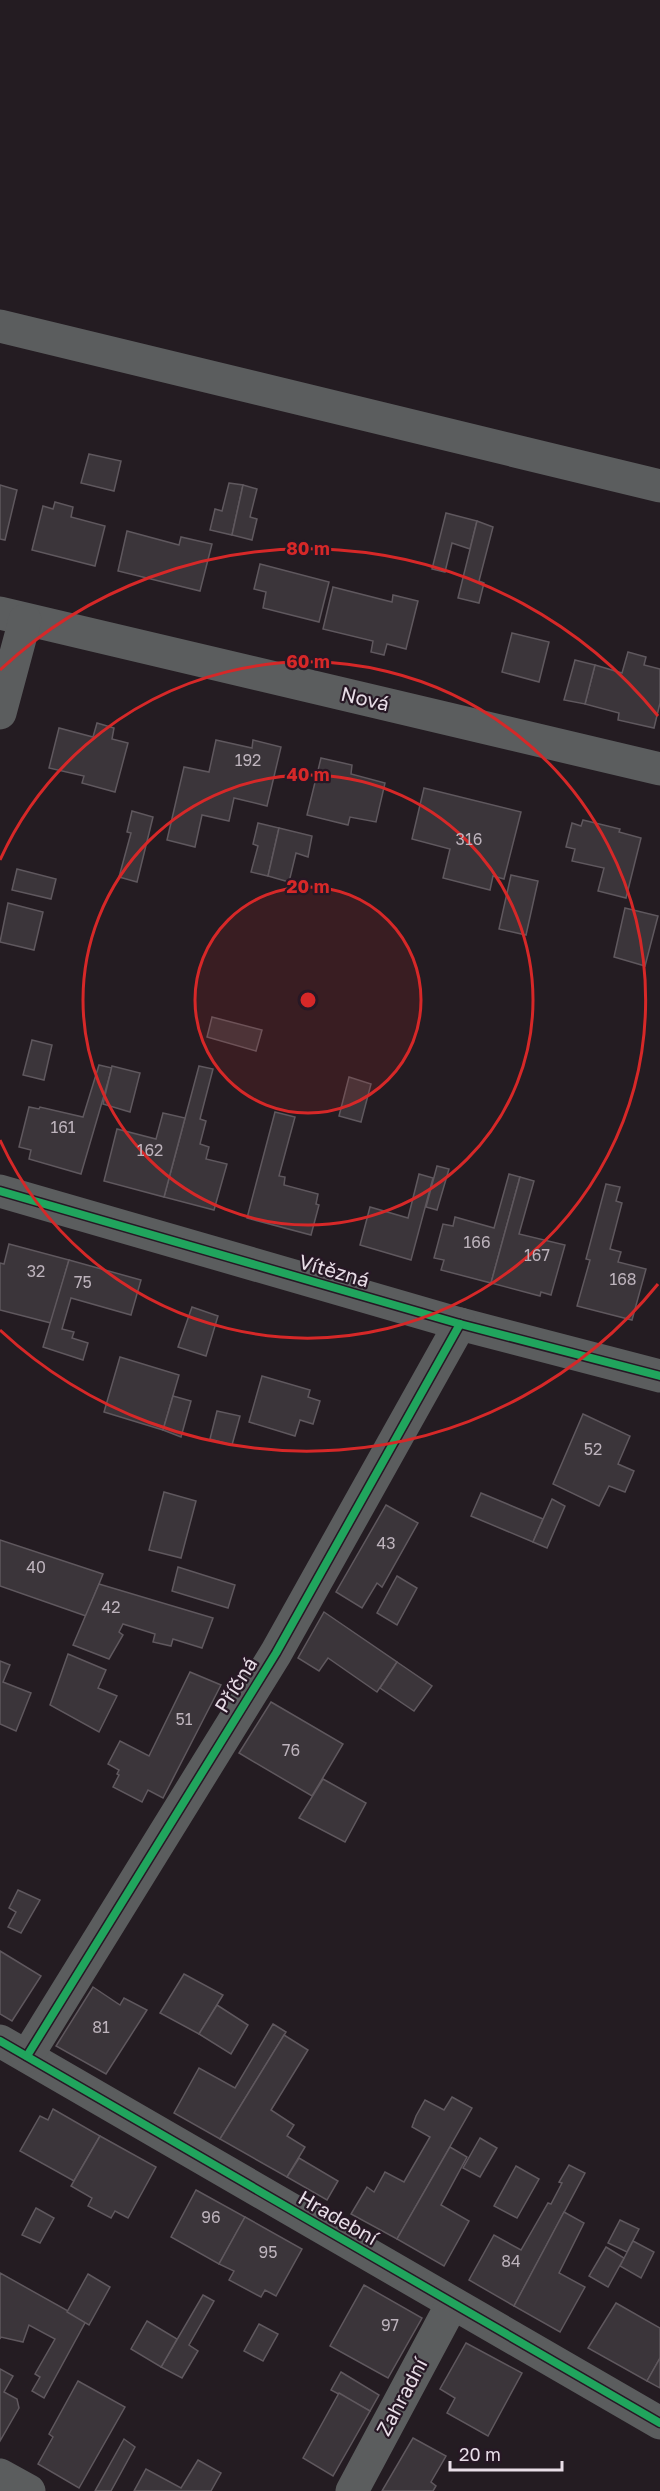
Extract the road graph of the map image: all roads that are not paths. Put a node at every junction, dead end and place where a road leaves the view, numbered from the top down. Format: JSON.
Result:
{"nodes":[{"id":1,"x":0,"y":326,"type":"edge"},
{"id":2,"x":660,"y":486,"type":"edge"},
{"id":3,"x":13,"y":616,"type":"edge"},
{"id":4,"x":0,"y":713,"type":"edge"},
{"id":5,"x":660,"y":769,"type":"edge"},
{"id":6,"x":0,"y":1191,"type":"edge"},
{"id":7,"x":460,"y":1324,"type":"junction"},
{"id":8,"x":660,"y":1376,"type":"edge"},
{"id":9,"x":13,"y":2048,"type":"edge"},
{"id":10,"x":452,"y":2304,"type":"junction"},
{"id":11,"x":660,"y":2423,"type":"edge"},
{"id":12,"x":0,"y":2475,"type":"edge"},
{"id":13,"x":29,"y":2491,"type":"edge"},
{"id":14,"x":352,"y":2491,"type":"edge"}],
"edges":[{"from":1,"to":2,"type":"street"},
{"from":3,"to":4,"type":"street"},
{"from":3,"to":5,"type":"street","name":"Nová"},
{"from":6,"to":7,"type":"street","name":"Vítězná"},
{"from":7,"to":8,"type":"street","name":"Vítězná"},
{"from":7,"to":9,"type":"street","name":"Příčná"},
{"from":9,"to":10,"type":"street","name":"Hradební"},
{"from":10,"to":11,"type":"street","name":"Hradební"},
{"from":10,"to":14,"type":"street","name":"Zahradní"},
{"from":12,"to":13,"type":"street"}]}
